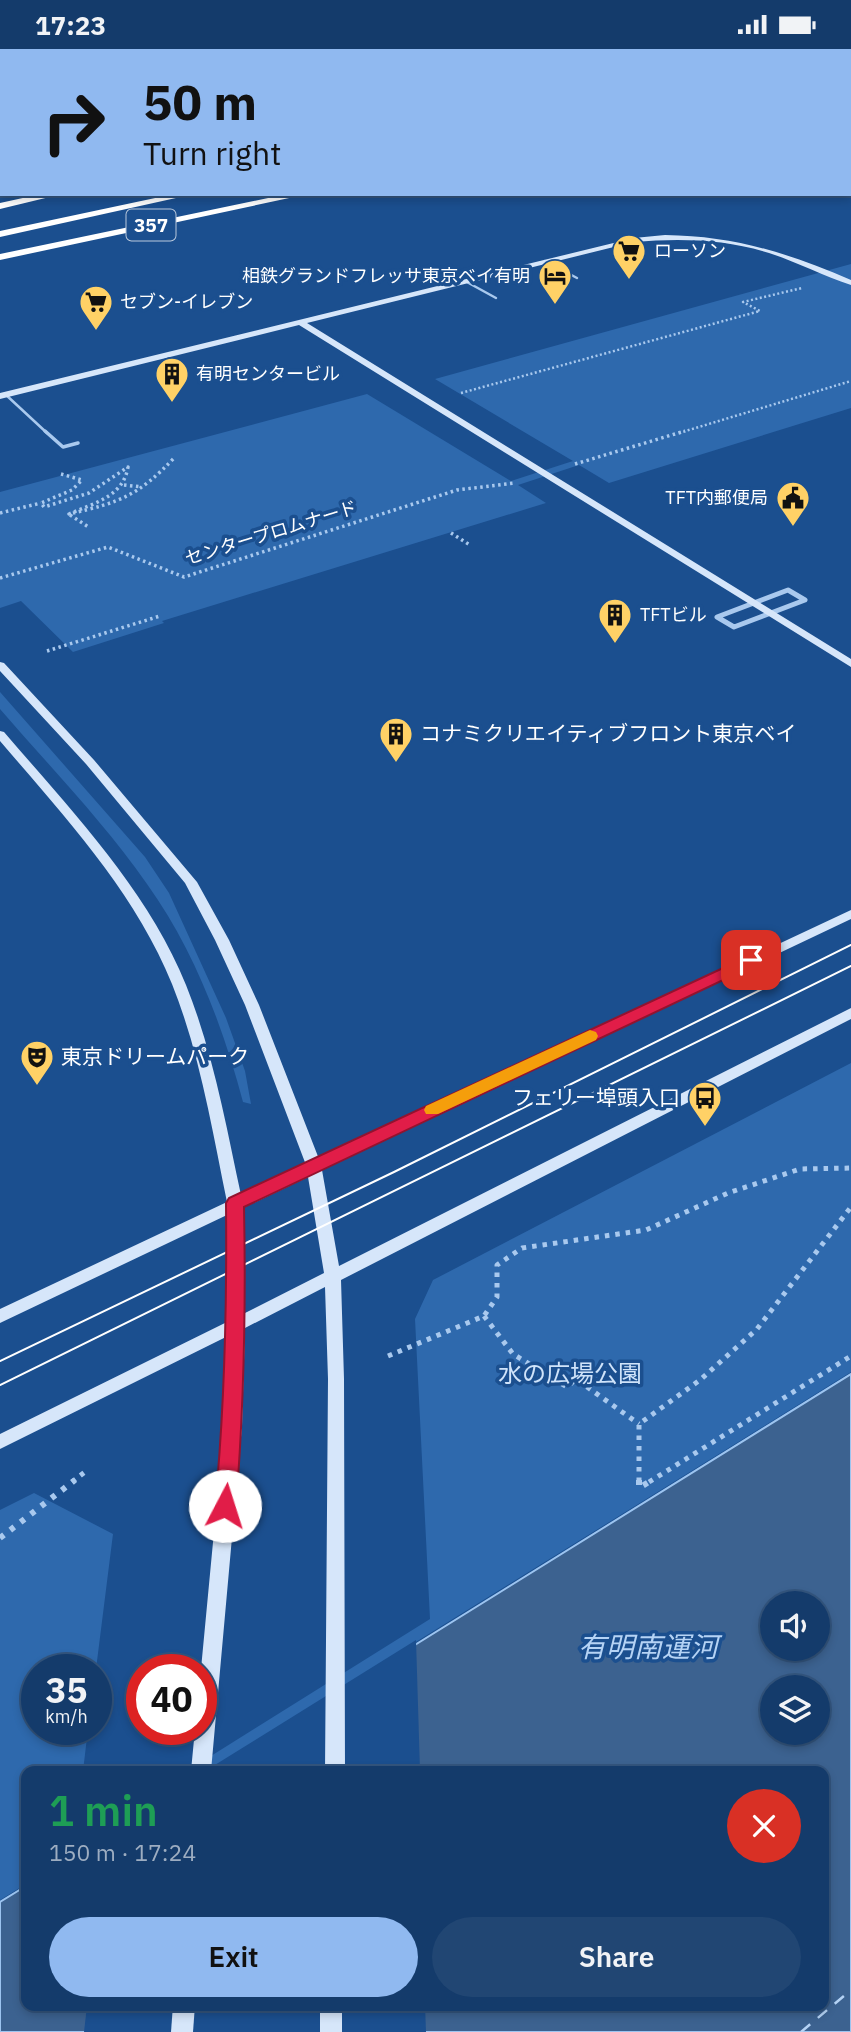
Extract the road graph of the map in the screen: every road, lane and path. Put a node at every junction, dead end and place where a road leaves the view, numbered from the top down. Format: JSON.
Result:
{"nodes":[{"id":1,"x":48,"y":196,"type":"edge"},
{"id":2,"x":133,"y":196,"type":"edge"},
{"id":3,"x":181,"y":196,"type":"edge"},
{"id":4,"x":293,"y":196,"type":"edge"},
{"id":5,"x":0,"y":206,"type":"edge"},
{"id":6,"x":0,"y":223,"type":"edge"},
{"id":7,"x":0,"y":234,"type":"edge"},
{"id":8,"x":0,"y":257,"type":"edge"},
{"id":9,"x":545,"y":261,"type":"junction"},
{"id":10,"x":577,"y":278,"type":"dead end"},
{"id":11,"x":465,"y":281,"type":"junction"},
{"id":12,"x":851,"y":283,"type":"edge"},
{"id":13,"x":811,"y":285,"type":"dead end"},
{"id":14,"x":496,"y":298,"type":"dead end"},
{"id":15,"x":302,"y":323,"type":"junction"},
{"id":16,"x":851,"y":380,"type":"edge"},
{"id":17,"x":3,"y":395,"type":"edge"},
{"id":18,"x":453,"y":395,"type":"dead end"},
{"id":19,"x":78,"y":443,"type":"dead end"},
{"id":20,"x":175,"y":457,"type":"dead end"},
{"id":21,"x":567,"y":466,"type":"dead end"},
{"id":22,"x":61,"y":474,"type":"dead end"},
{"id":23,"x":514,"y":483,"type":"dead end"},
{"id":24,"x":123,"y":485,"type":"junction"},
{"id":25,"x":142,"y":487,"type":"junction"},
{"id":26,"x":94,"y":492,"type":"junction"},
{"id":27,"x":108,"y":496,"type":"junction"},
{"id":28,"x":41,"y":503,"type":"junction"},
{"id":29,"x":0,"y":513,"type":"edge"},
{"id":30,"x":69,"y":514,"type":"junction"},
{"id":31,"x":90,"y":527,"type":"dead end"},
{"id":32,"x":451,"y":533,"type":"dead end"},
{"id":33,"x":470,"y":545,"type":"dead end"},
{"id":34,"x":0,"y":578,"type":"edge"},
{"id":35,"x":788,"y":590,"type":"joint"},
{"id":36,"x":160,"y":616,"type":"dead end"},
{"id":37,"x":47,"y":651,"type":"dead end"},
{"id":38,"x":851,"y":664,"type":"edge"},
{"id":39,"x":0,"y":665,"type":"edge"},
{"id":40,"x":0,"y":734,"type":"edge"},
{"id":41,"x":851,"y":913,"type":"edge"},
{"id":42,"x":851,"y":1013,"type":"edge"},
{"id":43,"x":314,"y":1165,"type":"junction"},
{"id":44,"x":851,"y":1168,"type":"edge"},
{"id":45,"x":235,"y":1203,"type":"junction"},
{"id":46,"x":851,"y":1207,"type":"edge"},
{"id":47,"x":333,"y":1277,"type":"junction"},
{"id":48,"x":0,"y":1316,"type":"edge"},
{"id":49,"x":484,"y":1316,"type":"junction"},
{"id":50,"x":237,"y":1323,"type":"junction"},
{"id":51,"x":388,"y":1356,"type":"dead end"},
{"id":52,"x":851,"y":1356,"type":"edge"},
{"id":53,"x":639,"y":1424,"type":"junction"},
{"id":54,"x":0,"y":1442,"type":"edge"},
{"id":55,"x":85,"y":1472,"type":"dead end"},
{"id":56,"x":0,"y":1538,"type":"edge"},
{"id":57,"x":201,"y":1766,"type":"edge"},
{"id":58,"x":335,"y":1766,"type":"edge"},
{"id":59,"x":184,"y":2011,"type":"edge"},
{"id":60,"x":331,"y":2011,"type":"edge"},
{"id":61,"x":182,"y":2032,"type":"edge"},
{"id":62,"x":331,"y":2032,"type":"edge"}],
"edges":[{"from":1,"to":5,"type":"highway"},
{"from":2,"to":6,"type":"highway"},
{"from":3,"to":7,"type":"highway"},
{"from":4,"to":8,"type":"highway","number":"357"},
{"from":9,"to":10,"type":"lane"},
{"from":9,"to":11,"type":"street"},
{"from":9,"to":12,"type":"street"},
{"from":11,"to":14,"type":"lane"},
{"from":11,"to":15,"type":"street"},
{"from":13,"to":18,"type":"path"},
{"from":15,"to":17,"type":"street"},
{"from":15,"to":38,"type":"street"},
{"from":16,"to":21,"type":"path"},
{"from":17,"to":19,"type":"lane"},
{"from":20,"to":25,"type":"path"},
{"from":22,"to":28,"type":"path"},
{"from":23,"to":34,"type":"path","name":"センタープロムナード"},
{"from":24,"to":25,"type":"path"},
{"from":24,"to":26,"type":"path"},
{"from":24,"to":27,"type":"path"},
{"from":25,"to":30,"type":"path"},
{"from":26,"to":27,"type":"path"},
{"from":26,"to":28,"type":"path"},
{"from":27,"to":30,"type":"path"},
{"from":28,"to":29,"type":"path"},
{"from":30,"to":31,"type":"path"},
{"from":32,"to":33,"type":"path"},
{"from":35,"to":35,"type":"street"},
{"from":36,"to":37,"type":"path"},
{"from":39,"to":43,"type":"street"},
{"from":40,"to":45,"type":"street"},
{"from":41,"to":43,"type":"street"},
{"from":42,"to":47,"type":"street"},
{"from":43,"to":45,"type":"street"},
{"from":43,"to":47,"type":"street"},
{"from":44,"to":49,"type":"path"},
{"from":45,"to":48,"type":"street"},
{"from":45,"to":50,"type":"street"},
{"from":46,"to":53,"type":"path"},
{"from":47,"to":50,"type":"street"},
{"from":47,"to":58,"type":"street"},
{"from":49,"to":51,"type":"path"},
{"from":49,"to":53,"type":"path"},
{"from":50,"to":54,"type":"street"},
{"from":50,"to":57,"type":"street"},
{"from":52,"to":53,"type":"path"},
{"from":55,"to":56,"type":"path"},
{"from":59,"to":61,"type":"street"},
{"from":60,"to":62,"type":"street"}]}
